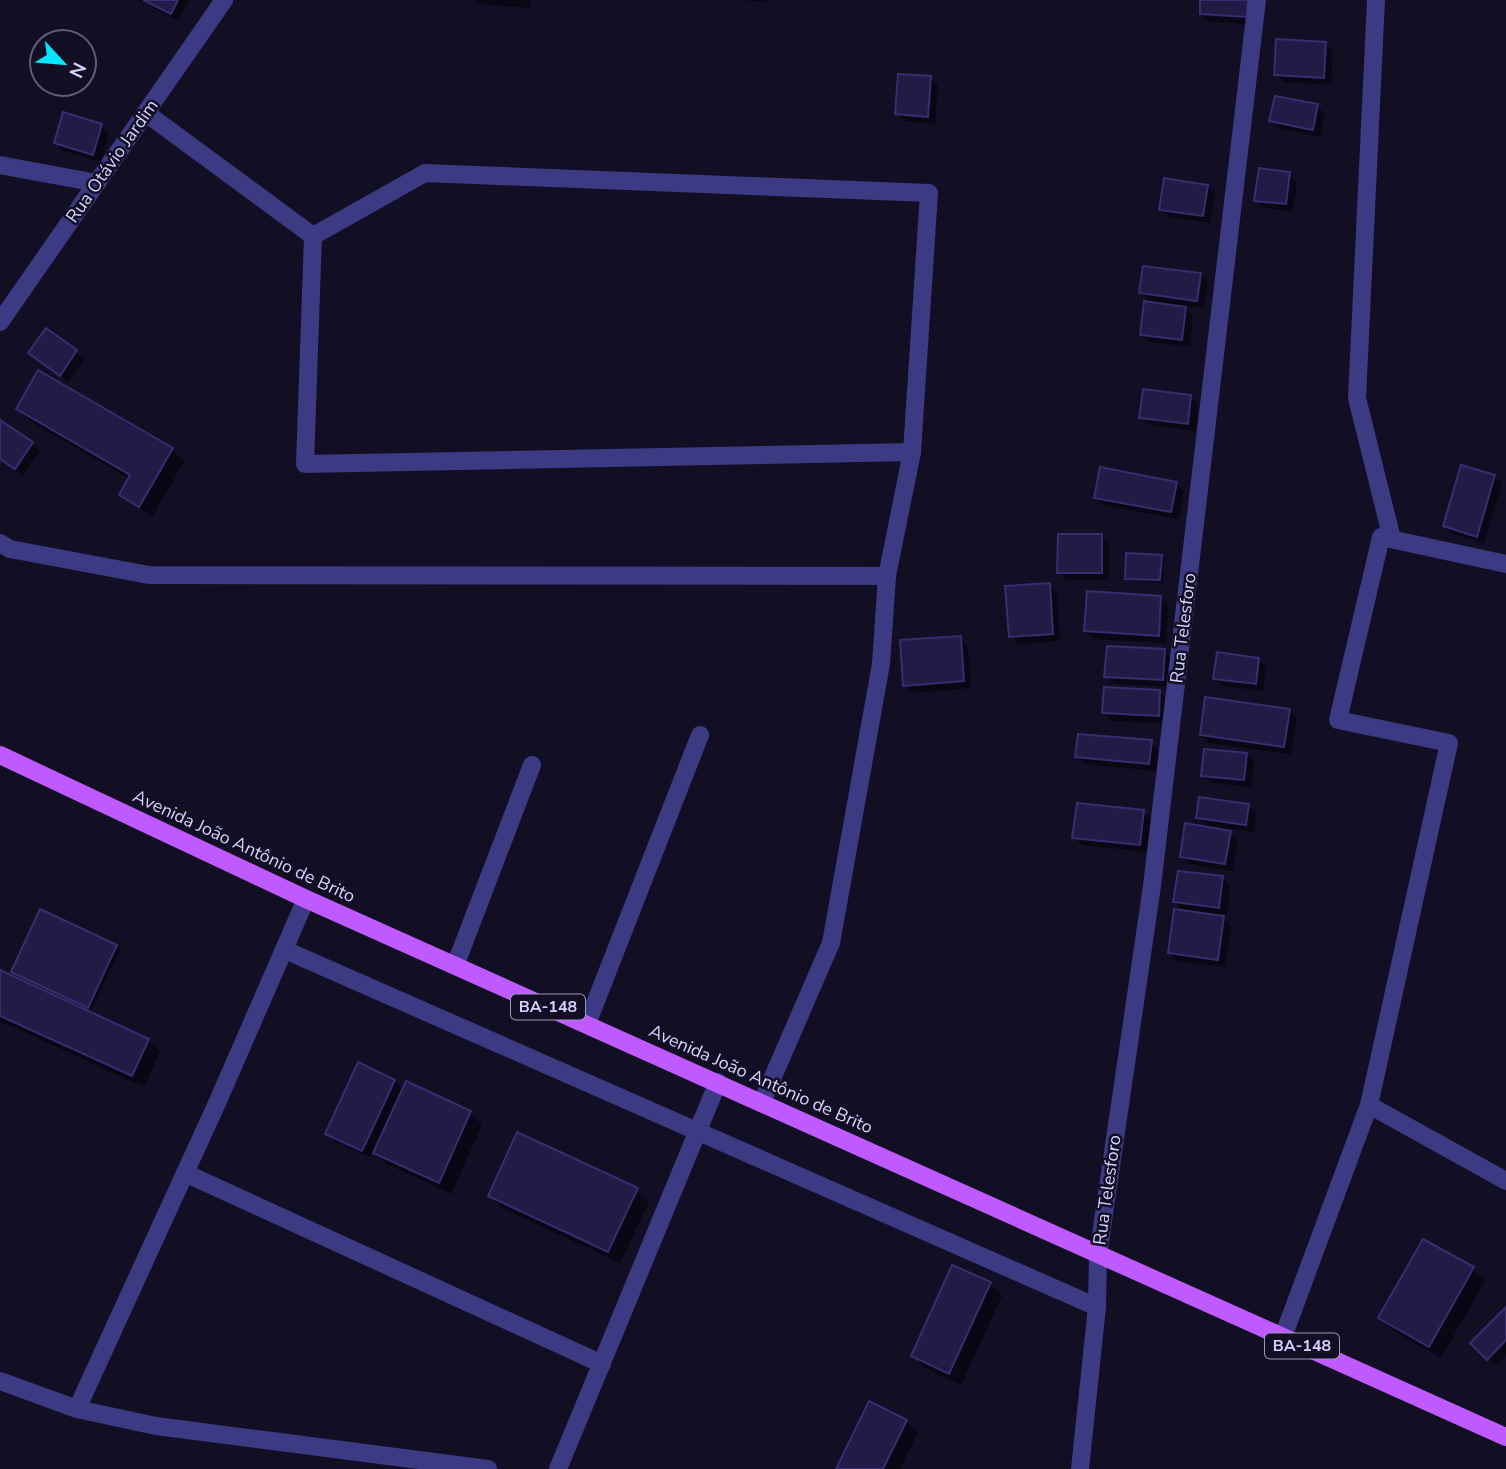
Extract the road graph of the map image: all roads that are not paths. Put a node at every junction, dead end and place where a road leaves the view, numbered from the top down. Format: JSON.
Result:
{"nodes":[{"id":1,"x":224,"y":0,"type":"edge"},
{"id":2,"x":1257,"y":0,"type":"edge"},
{"id":3,"x":1376,"y":0,"type":"edge"},
{"id":4,"x":146,"y":113,"type":"junction"},
{"id":5,"x":0,"y":165,"type":"edge"},
{"id":6,"x":97,"y":183,"type":"junction"},
{"id":7,"x":313,"y":236,"type":"junction"},
{"id":8,"x":0,"y":322,"type":"edge"},
{"id":9,"x":912,"y":452,"type":"junction"},
{"id":10,"x":1392,"y":540,"type":"junction"},
{"id":11,"x":0,"y":543,"type":"edge"},
{"id":12,"x":1506,"y":558,"type":"edge"},
{"id":13,"x":887,"y":576,"type":"junction"},
{"id":14,"x":701,"y":735,"type":"dead end"},
{"id":15,"x":0,"y":755,"type":"edge"},
{"id":16,"x":532,"y":765,"type":"dead end"},
{"id":17,"x":306,"y":899,"type":"junction"},
{"id":18,"x":285,"y":950,"type":"junction"},
{"id":19,"x":455,"y":966,"type":"junction"},
{"id":20,"x":587,"y":1024,"type":"junction"},
{"id":21,"x":718,"y":1082,"type":"junction"},
{"id":22,"x":762,"y":1102,"type":"junction"},
{"id":23,"x":1369,"y":1105,"type":"junction"},
{"id":24,"x":697,"y":1133,"type":"junction"},
{"id":25,"x":185,"y":1173,"type":"junction"},
{"id":26,"x":1506,"y":1181,"type":"edge"},
{"id":27,"x":1098,"y":1255,"type":"junction"},
{"id":28,"x":1097,"y":1307,"type":"junction"},
{"id":29,"x":1283,"y":1337,"type":"junction"},
{"id":30,"x":602,"y":1364,"type":"junction"},
{"id":31,"x":0,"y":1381,"type":"edge"},
{"id":32,"x":77,"y":1409,"type":"junction"},
{"id":33,"x":1506,"y":1437,"type":"edge"},
{"id":34,"x":488,"y":1469,"type":"edge"},
{"id":35,"x":558,"y":1469,"type":"edge"},
{"id":36,"x":1080,"y":1469,"type":"edge"}],
"edges":[{"from":1,"to":4,"type":"street","name":"Rua Otávio Jardim"},
{"from":2,"to":27,"type":"street","name":"Rua Telesforo"},
{"from":3,"to":10,"type":"street"},
{"from":4,"to":6,"type":"street","name":"Rua Otávio Jardim"},
{"from":4,"to":7,"type":"street"},
{"from":5,"to":6,"type":"street"},
{"from":6,"to":8,"type":"street","name":"Rua Otávio Jardim"},
{"from":7,"to":9,"type":"street"},
{"from":7,"to":9,"type":"street"},
{"from":9,"to":13,"type":"street"},
{"from":10,"to":12,"type":"street"},
{"from":10,"to":23,"type":"street"},
{"from":11,"to":13,"type":"street"},
{"from":13,"to":22,"type":"street"},
{"from":14,"to":20,"type":"street"},
{"from":15,"to":17,"type":"main road","name":"Avenida João Antônio de Brito","number":"BA-148"},
{"from":16,"to":19,"type":"street"},
{"from":17,"to":18,"type":"street"},
{"from":17,"to":19,"type":"main road","name":"Avenida João Antônio de Brito","number":"BA-148"},
{"from":18,"to":24,"type":"street"},
{"from":18,"to":25,"type":"street"},
{"from":19,"to":20,"type":"main road","name":"Avenida João Antônio de Brito","number":"BA-148"},
{"from":20,"to":21,"type":"main road","name":"Avenida João Antônio de Brito","number":"BA-148"},
{"from":21,"to":22,"type":"main road","name":"Avenida João Antônio de Brito","number":"BA-148"},
{"from":21,"to":24,"type":"street"},
{"from":22,"to":27,"type":"main road","name":"Avenida João Antônio de Brito","number":"BA-148"},
{"from":23,"to":26,"type":"street"},
{"from":23,"to":29,"type":"street"},
{"from":24,"to":28,"type":"street"},
{"from":24,"to":30,"type":"street"},
{"from":25,"to":30,"type":"street"},
{"from":25,"to":32,"type":"street"},
{"from":27,"to":28,"type":"street","name":"Rua Telesforo"},
{"from":27,"to":29,"type":"main road","name":"Avenida João Antônio de Brito","number":"BA-148"},
{"from":28,"to":36,"type":"street","name":"Rua Telesforo"},
{"from":29,"to":33,"type":"main road","name":"Avenida João Antônio de Brito","number":"BA-148"},
{"from":30,"to":35,"type":"street"},
{"from":31,"to":32,"type":"street"},
{"from":32,"to":34,"type":"street"}]}
